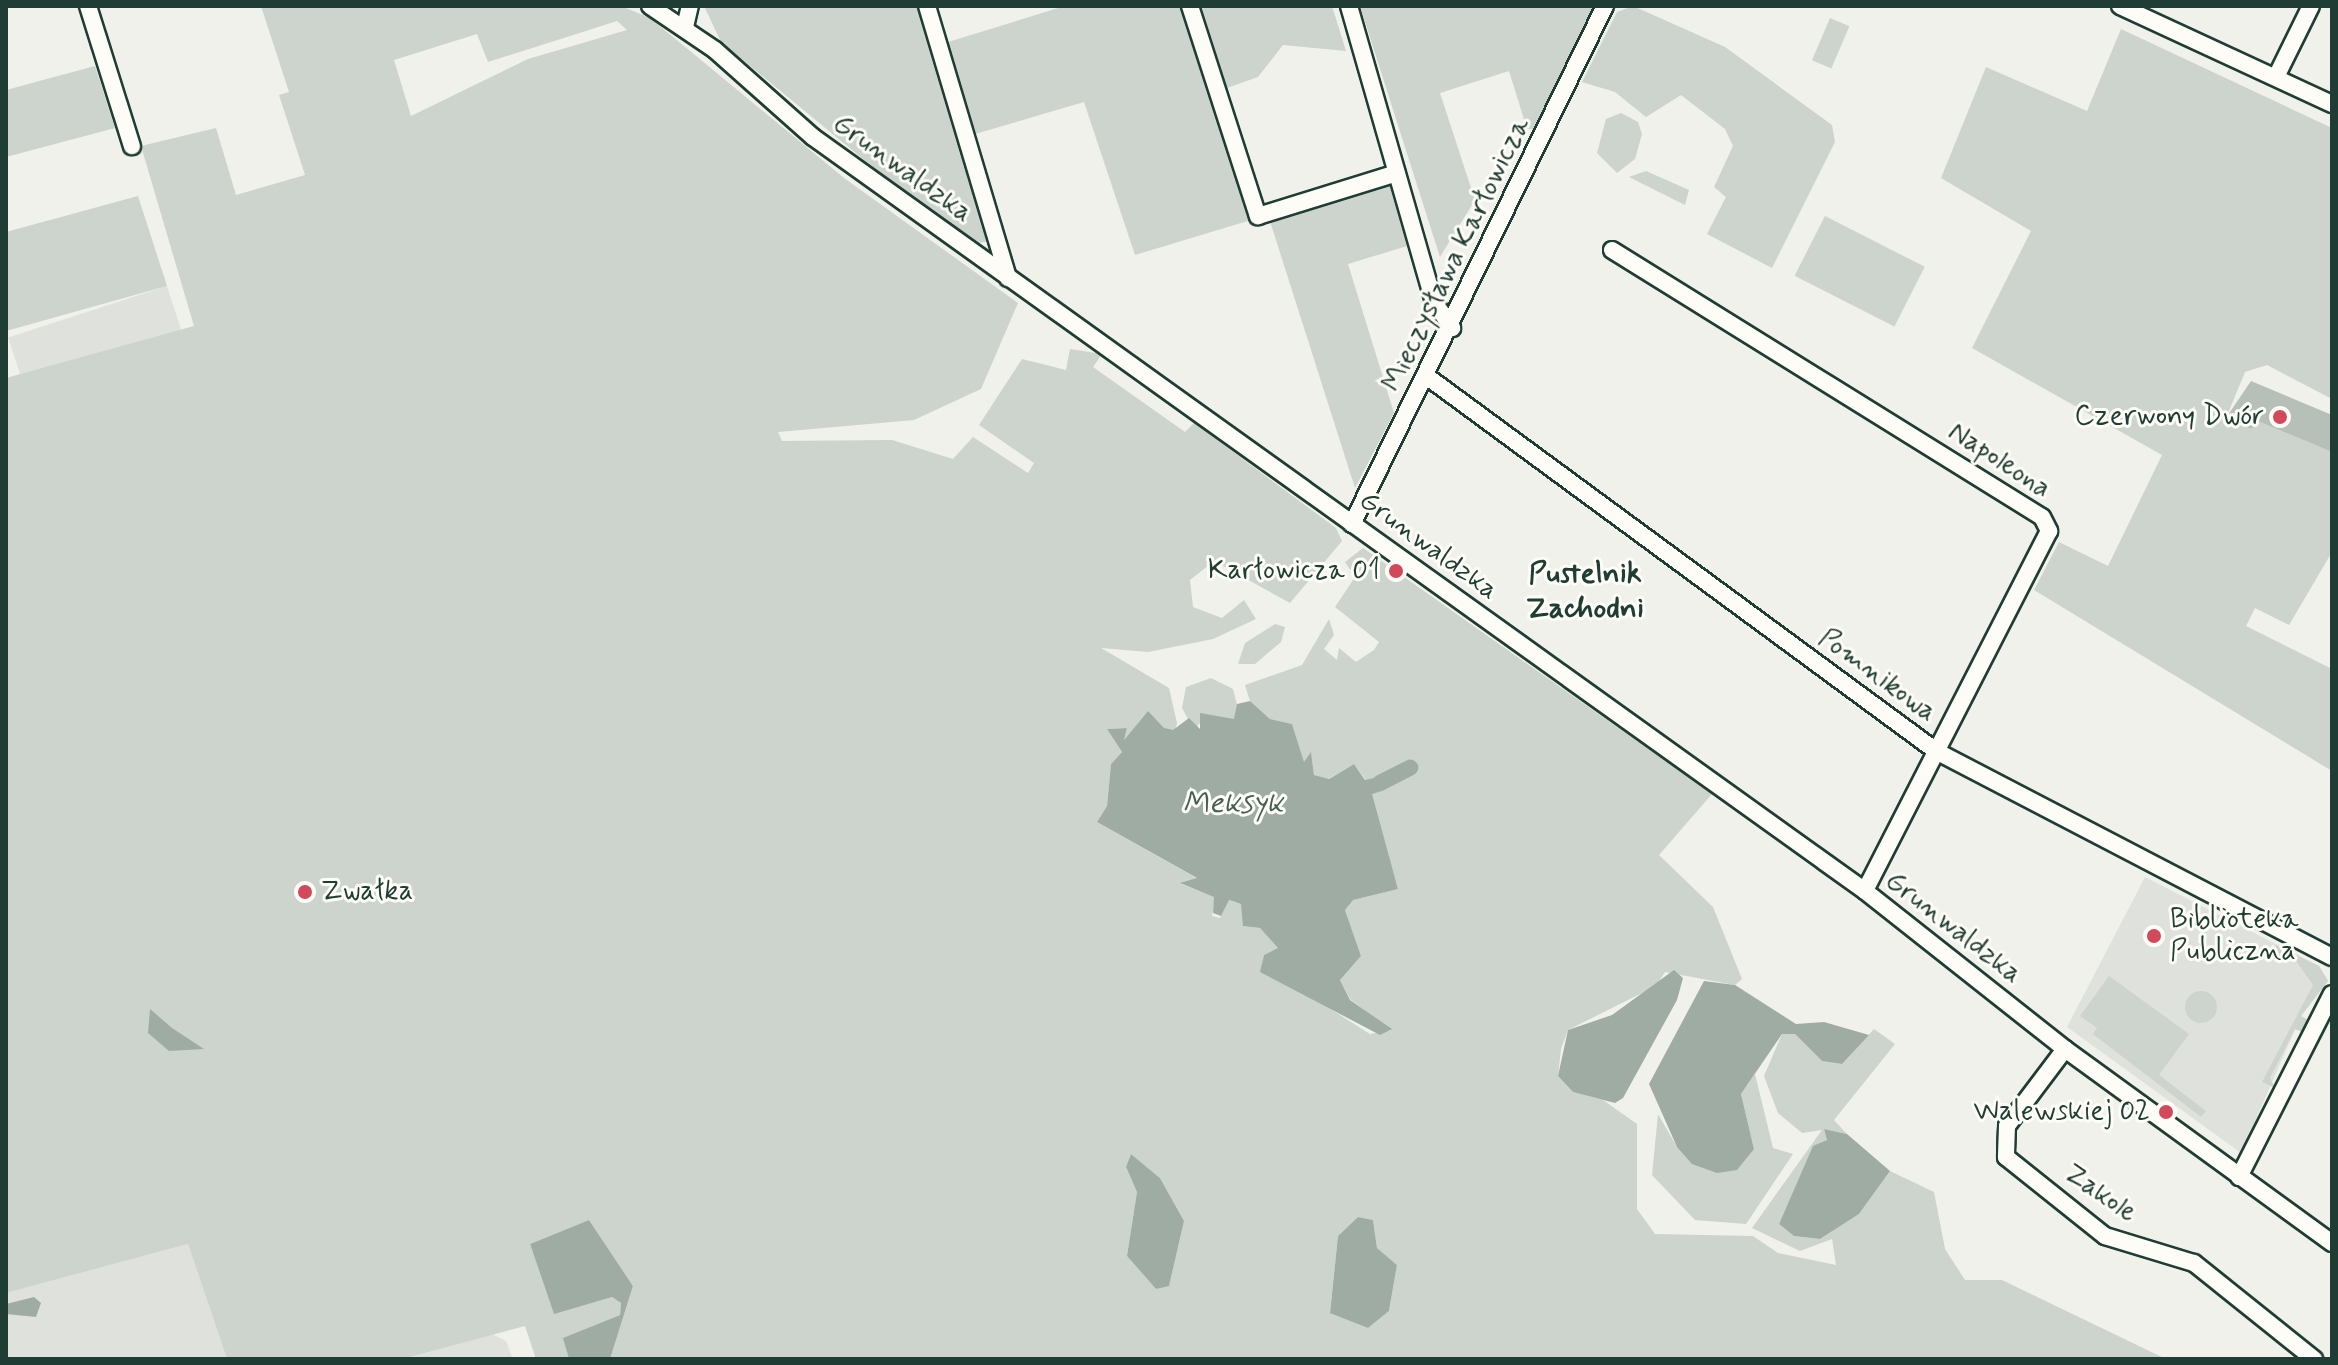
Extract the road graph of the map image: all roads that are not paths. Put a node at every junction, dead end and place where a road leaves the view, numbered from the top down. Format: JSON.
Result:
{"nodes":[{"id":1,"x":88,"y":6,"type":"edge"},
{"id":2,"x":650,"y":6,"type":"edge"},
{"id":3,"x":690,"y":6,"type":"edge"},
{"id":4,"x":927,"y":6,"type":"edge"},
{"id":5,"x":1190,"y":6,"type":"edge"},
{"id":6,"x":1349,"y":6,"type":"edge"},
{"id":7,"x":1605,"y":6,"type":"edge"},
{"id":8,"x":2120,"y":6,"type":"edge"},
{"id":9,"x":2311,"y":6,"type":"edge"},
{"id":10,"x":685,"y":27,"type":"junction"},
{"id":11,"x":2276,"y":77,"type":"junction"},
{"id":12,"x":2332,"y":104,"type":"edge"},
{"id":13,"x":132,"y":146,"type":"dead end"},
{"id":14,"x":1397,"y":173,"type":"junction"},
{"id":15,"x":1612,"y":250,"type":"dead end"},
{"id":16,"x":1008,"y":278,"type":"junction"},
{"id":17,"x":1452,"y":328,"type":"junction"},
{"id":18,"x":1429,"y":378,"type":"junction"},
{"id":19,"x":1352,"y":524,"type":"junction"},
{"id":20,"x":1936,"y":751,"type":"junction"},
{"id":21,"x":1865,"y":891,"type":"junction"},
{"id":22,"x":2332,"y":957,"type":"edge"},
{"id":23,"x":2332,"y":994,"type":"edge"},
{"id":24,"x":2065,"y":1049,"type":"junction"},
{"id":25,"x":2239,"y":1177,"type":"junction"},
{"id":26,"x":2332,"y":1243,"type":"edge"},
{"id":27,"x":2314,"y":1359,"type":"edge"}],
"edges":[{"from":1,"to":13,"type":"street"},
{"from":2,"to":10,"type":"street","name":"Grunwaldzka"},
{"from":3,"to":10,"type":"street"},
{"from":4,"to":16,"type":"street"},
{"from":5,"to":14,"type":"street"},
{"from":6,"to":14,"type":"street"},
{"from":7,"to":17,"type":"street","name":"Mieczysława Karłowicza"},
{"from":8,"to":11,"type":"street"},
{"from":9,"to":11,"type":"street"},
{"from":10,"to":16,"type":"street","name":"Grunwaldzka"},
{"from":11,"to":12,"type":"street"},
{"from":14,"to":17,"type":"street"},
{"from":15,"to":20,"type":"street","name":"Napoleona"},
{"from":16,"to":19,"type":"street","name":"Grunwaldzka"},
{"from":17,"to":18,"type":"street","name":"Mieczysława Karłowicza"},
{"from":18,"to":19,"type":"street","name":"Mieczysława Karłowicza"},
{"from":18,"to":20,"type":"street","name":"Pomnikowa"},
{"from":19,"to":21,"type":"street","name":"Grunwaldzka"},
{"from":20,"to":21,"type":"street","name":"Napoleona"},
{"from":20,"to":22,"type":"street","name":"Pomnikowa"},
{"from":21,"to":24,"type":"street","name":"Grunwaldzka"},
{"from":23,"to":25,"type":"street"},
{"from":24,"to":25,"type":"street","name":"Grunwaldzka"},
{"from":24,"to":27,"type":"street","name":"Zakole"},
{"from":25,"to":26,"type":"street","name":"Grunwaldzka"}]}
